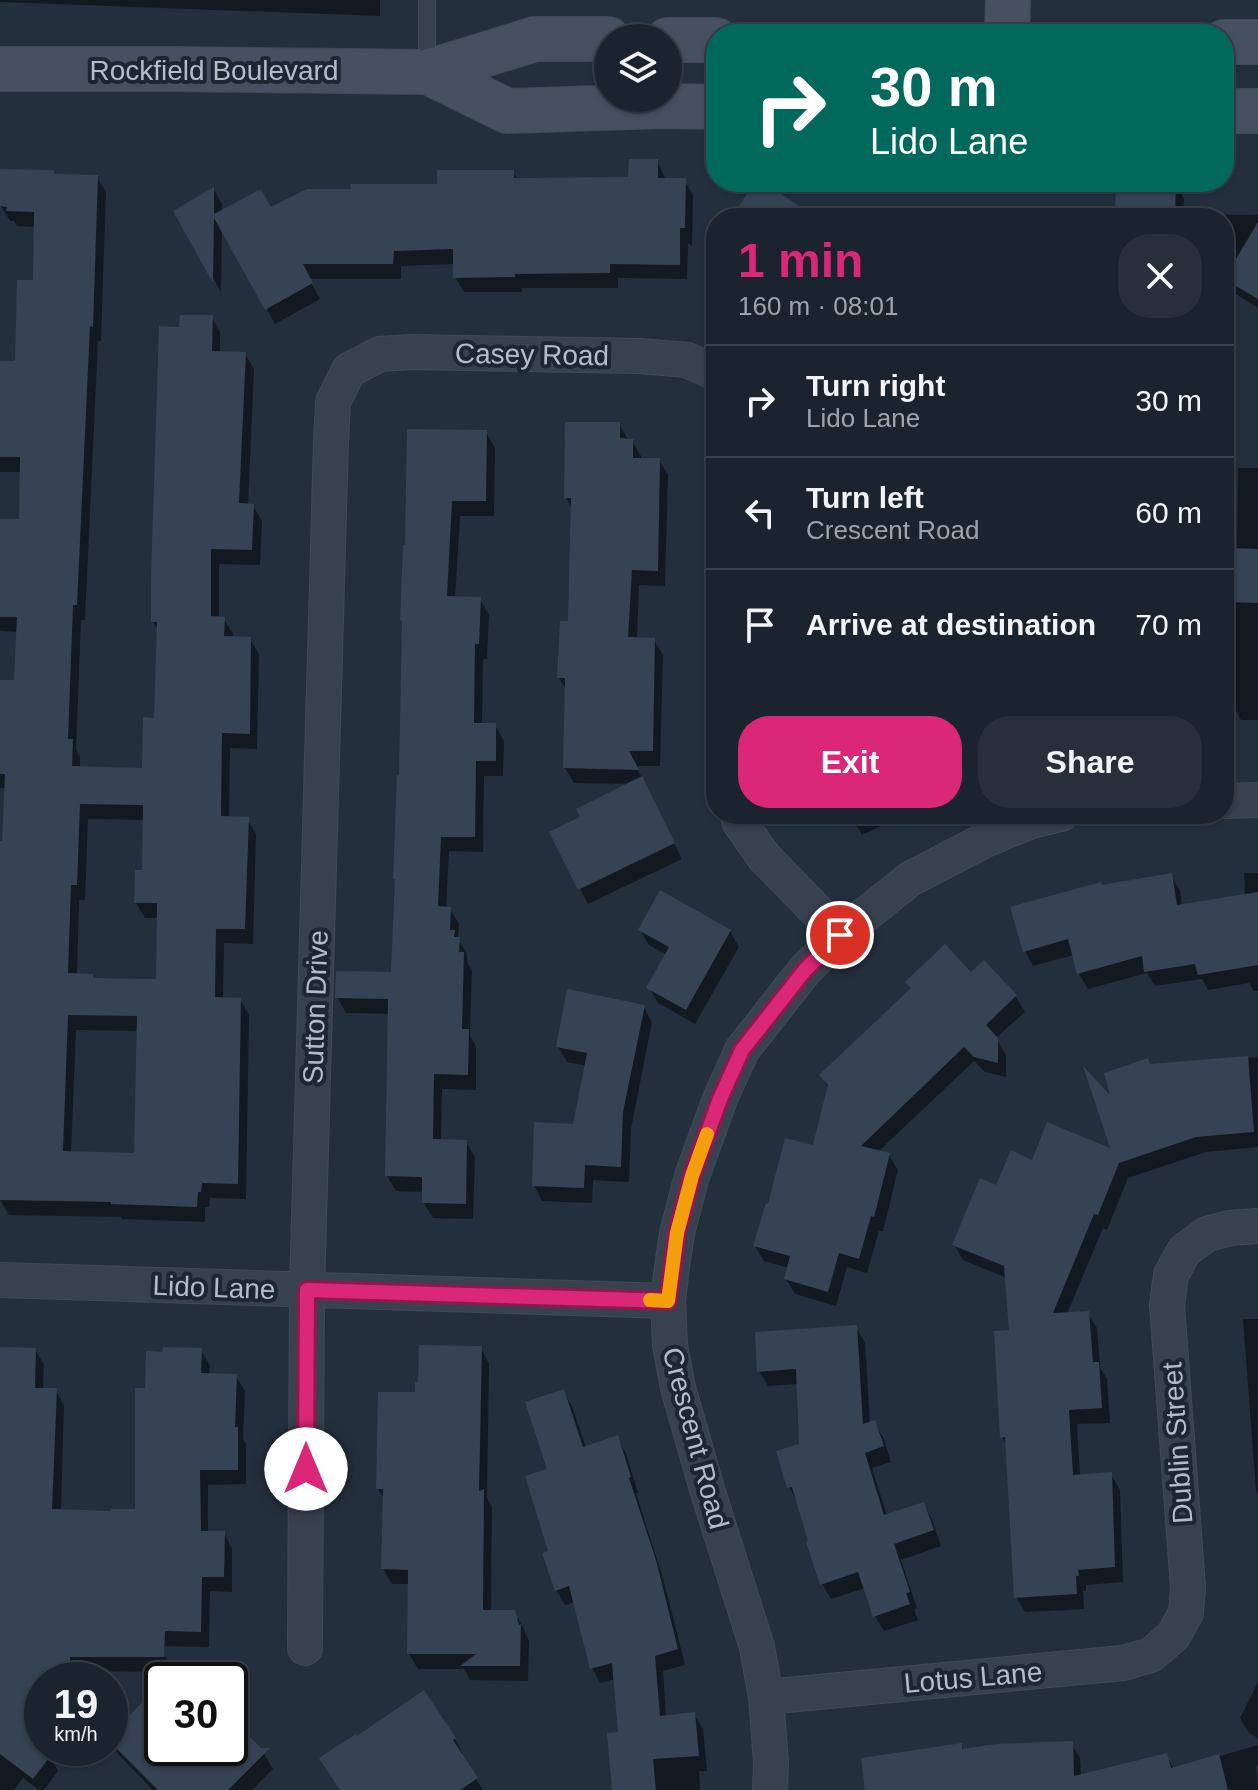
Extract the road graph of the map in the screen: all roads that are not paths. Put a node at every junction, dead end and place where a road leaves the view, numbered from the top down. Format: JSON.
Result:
{"nodes":[{"id":1,"x":427,"y":0,"type":"edge"},
{"id":2,"x":1008,"y":0,"type":"edge"},
{"id":3,"x":1007,"y":24,"type":"edge"},
{"id":4,"x":594,"y":39,"type":"edge"},
{"id":5,"x":682,"y":40,"type":"edge"},
{"id":6,"x":706,"y":40,"type":"edge"},
{"id":7,"x":1234,"y":42,"type":"edge"},
{"id":8,"x":1258,"y":42,"type":"edge"},
{"id":9,"x":0,"y":69,"type":"edge"},
{"id":10,"x":428,"y":72,"type":"junction"},
{"id":11,"x":706,"y":107,"type":"edge"},
{"id":12,"x":1234,"y":111,"type":"edge"},
{"id":13,"x":1258,"y":111,"type":"edge"},
{"id":14,"x":706,"y":369,"type":"edge"},
{"id":15,"x":349,"y":370,"type":"joint"},
{"id":16,"x":1258,"y":800,"type":"edge"},
{"id":17,"x":1234,"y":801,"type":"edge"},
{"id":18,"x":741,"y":824,"type":"edge"},
{"id":19,"x":1024,"y":824,"type":"edge"},
{"id":20,"x":840,"y":935,"type":"junction"},
{"id":21,"x":1258,"y":1226,"type":"edge"},
{"id":22,"x":0,"y":1280,"type":"edge"},
{"id":23,"x":307,"y":1290,"type":"junction"},
{"id":24,"x":668,"y":1301,"type":"junction"},
{"id":25,"x":1173,"y":1636,"type":"joint"},
{"id":26,"x":305,"y":1648,"type":"dead end"},
{"id":27,"x":766,"y":1697,"type":"junction"},
{"id":28,"x":770,"y":1790,"type":"edge"}],
"edges":[{"from":1,"to":10,"type":"lane"},
{"from":2,"to":3,"type":"main road"},
{"from":4,"to":10,"type":"main road","name":"Rockfield Boulevard"},
{"from":5,"to":6,"type":"main road"},
{"from":7,"to":8,"type":"main road"},
{"from":9,"to":10,"type":"main road","name":"Rockfield Boulevard"},
{"from":10,"to":11,"type":"main road","name":"Rockfield Boulevard"},
{"from":12,"to":13,"type":"main road"},
{"from":14,"to":15,"type":"street","name":"Casey Road"},
{"from":15,"to":23,"type":"street","name":"Sutton Drive"},
{"from":16,"to":17,"type":"street"},
{"from":18,"to":20,"type":"street"},
{"from":19,"to":20,"type":"street","name":"Crescent Road"},
{"from":20,"to":24,"type":"street","name":"Crescent Road"},
{"from":21,"to":25,"type":"street","name":"Dublin Street"},
{"from":22,"to":23,"type":"street","name":"Lido Lane"},
{"from":23,"to":24,"type":"street","name":"Lido Lane"},
{"from":23,"to":26,"type":"street","name":"Sutton Drive"},
{"from":24,"to":27,"type":"street","name":"Crescent Road"},
{"from":25,"to":27,"type":"street","name":"Lotus Lane"},
{"from":27,"to":28,"type":"street","name":"Crescent Road"}]}
